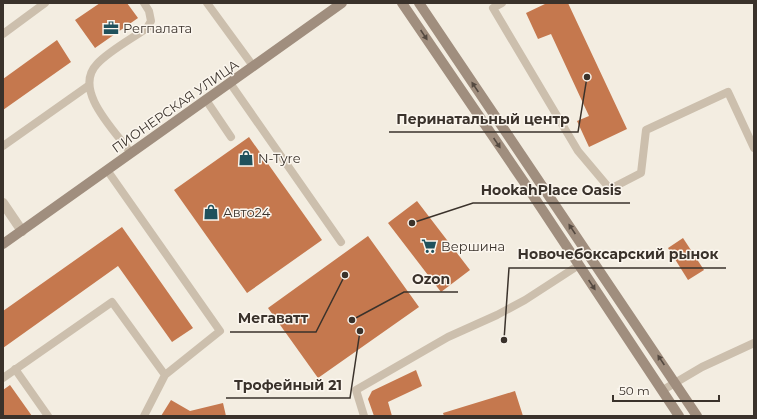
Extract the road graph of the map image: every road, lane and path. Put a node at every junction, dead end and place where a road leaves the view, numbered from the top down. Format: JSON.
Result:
{"nodes":[{"id":1,"x":45,"y":3,"type":"edge"},
{"id":2,"x":144,"y":3,"type":"edge"},
{"id":3,"x":206,"y":3,"type":"edge"},
{"id":4,"x":342,"y":3,"type":"edge"},
{"id":5,"x":402,"y":3,"type":"edge"},
{"id":6,"x":419,"y":3,"type":"edge"},
{"id":7,"x":502,"y":3,"type":"edge"},
{"id":8,"x":3,"y":34,"type":"edge"},
{"id":9,"x":253,"y":66,"type":"junction"},
{"id":10,"x":230,"y":83,"type":"junction"},
{"id":11,"x":88,"y":86,"type":"junction"},
{"id":12,"x":206,"y":100,"type":"junction"},
{"id":13,"x":231,"y":137,"type":"dead end"},
{"id":14,"x":3,"y":146,"type":"edge"},
{"id":15,"x":754,"y":148,"type":"edge"},
{"id":16,"x":131,"y":153,"type":"junction"},
{"id":17,"x":107,"y":170,"type":"junction"},
{"id":18,"x":3,"y":203,"type":"edge"},
{"id":19,"x":22,"y":231,"type":"junction"},
{"id":20,"x":341,"y":242,"type":"dead end"},
{"id":21,"x":3,"y":244,"type":"edge"},
{"id":22,"x":591,"y":256,"type":"junction"},
{"id":23,"x":579,"y":265,"type":"junction"},
{"id":24,"x":754,"y":343,"type":"edge"},
{"id":25,"x":16,"y":369,"type":"junction"},
{"id":26,"x":165,"y":375,"type":"junction"},
{"id":27,"x":3,"y":378,"type":"edge"},
{"id":28,"x":676,"y":382,"type":"junction"},
{"id":29,"x":663,"y":390,"type":"junction"},
{"id":30,"x":48,"y":416,"type":"edge"},
{"id":31,"x":144,"y":416,"type":"edge"},
{"id":32,"x":364,"y":416,"type":"edge"},
{"id":33,"x":679,"y":416,"type":"edge"},
{"id":34,"x":697,"y":416,"type":"edge"}],
"edges":[{"from":1,"to":8,"type":"lane"},
{"from":2,"to":11,"type":"lane"},
{"from":3,"to":9,"type":"lane"},
{"from":4,"to":9,"type":"main road","name":"ПИОНЕРСКАЯ УЛИЦА"},
{"from":5,"to":23,"type":"main road","one_way":true},
{"from":22,"to":6,"type":"main road","one_way":true},
{"from":7,"to":15,"type":"lane"},
{"from":9,"to":10,"type":"main road","name":"ПИОНЕРСКАЯ УЛИЦА"},
{"from":10,"to":12,"type":"main road","name":"ПИОНЕРСКАЯ УЛИЦА"},
{"from":10,"to":20,"type":"lane"},
{"from":11,"to":14,"type":"lane"},
{"from":11,"to":16,"type":"lane"},
{"from":12,"to":13,"type":"lane"},
{"from":12,"to":16,"type":"main road","name":"ПИОНЕРСКАЯ УЛИЦА"},
{"from":16,"to":17,"type":"main road","name":"ПИОНЕРСКАЯ УЛИЦА"},
{"from":17,"to":19,"type":"main road","name":"ПИОНЕРСКАЯ УЛИЦА"},
{"from":17,"to":26,"type":"lane"},
{"from":18,"to":19,"type":"street"},
{"from":19,"to":21,"type":"main road","name":"ПИОНЕРСКАЯ УЛИЦА"},
{"from":22,"to":23,"type":"main road"},
{"from":28,"to":22,"type":"main road","one_way":true},
{"from":23,"to":29,"type":"main road","one_way":true},
{"from":23,"to":32,"type":"lane"},
{"from":24,"to":28,"type":"lane"},
{"from":25,"to":26,"type":"lane"},
{"from":25,"to":27,"type":"lane"},
{"from":25,"to":30,"type":"lane"},
{"from":26,"to":31,"type":"lane"},
{"from":28,"to":29,"type":"lane"},
{"from":28,"to":34,"type":"main road"},
{"from":29,"to":33,"type":"main road"}]}
